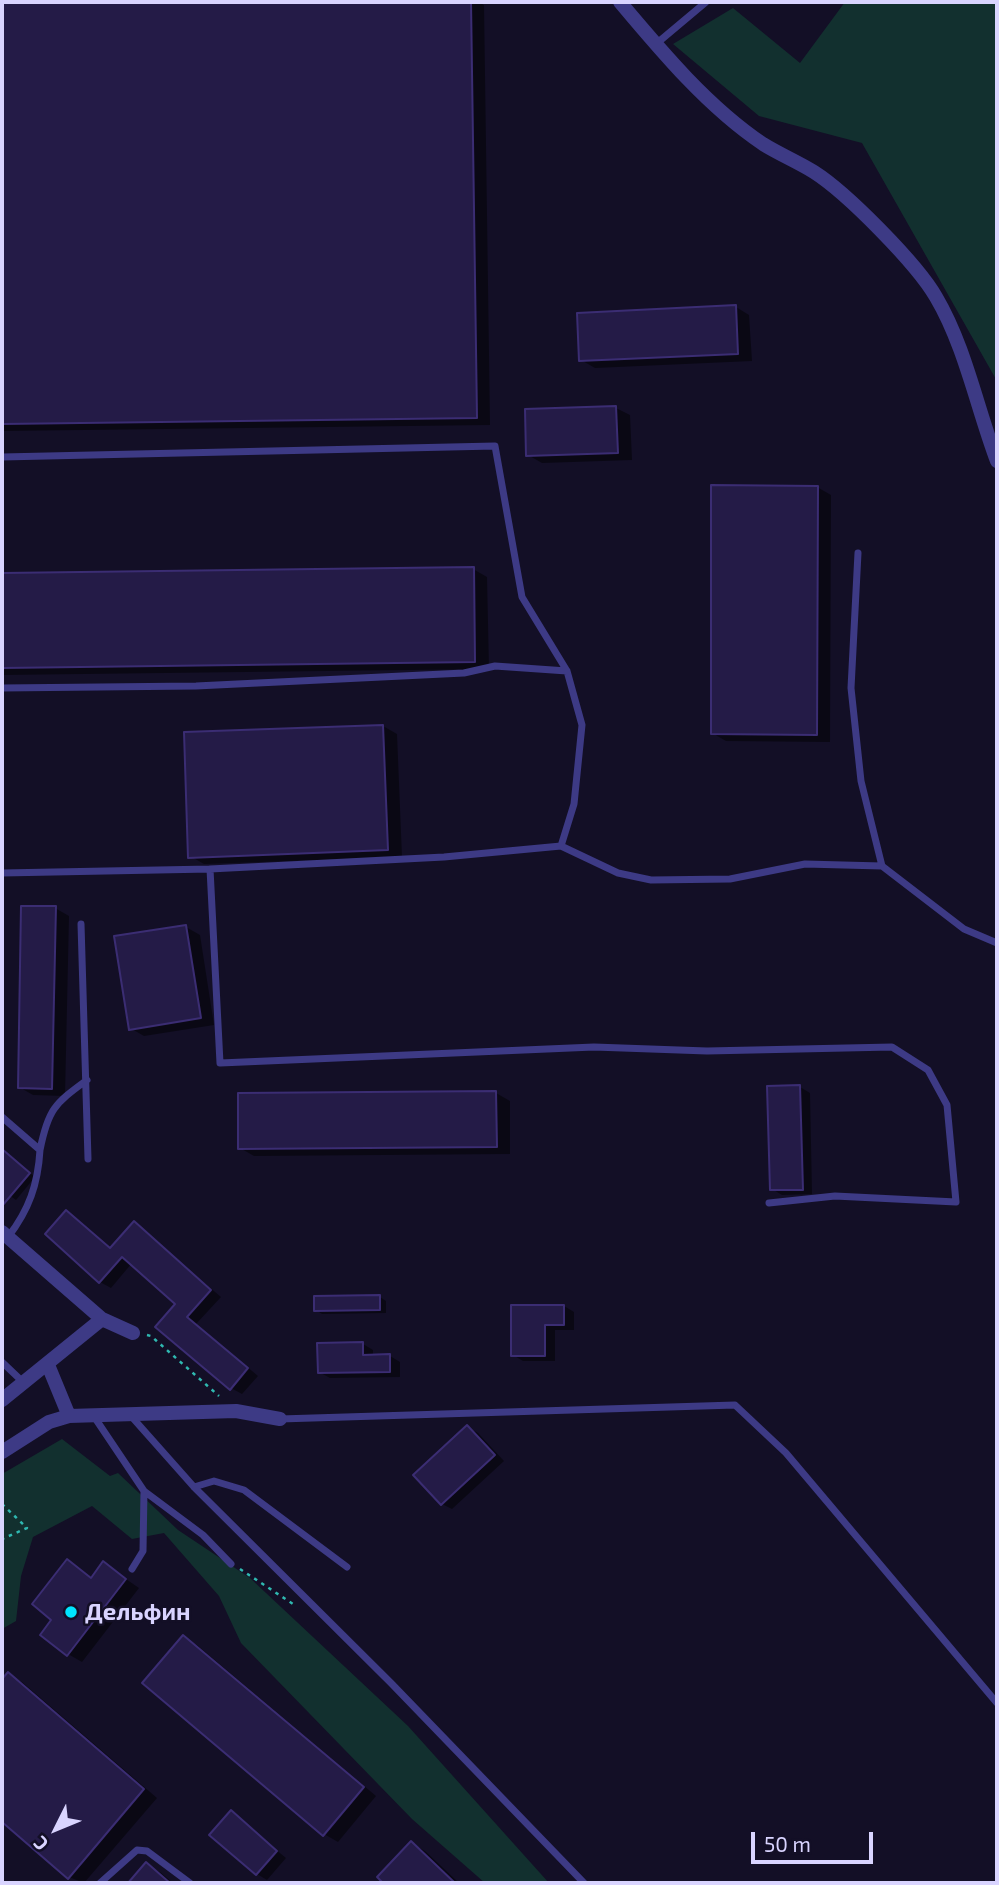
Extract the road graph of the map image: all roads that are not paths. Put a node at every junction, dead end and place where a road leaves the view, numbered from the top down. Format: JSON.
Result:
{"nodes":[{"id":1,"x":620,"y":2,"type":"edge"},
{"id":2,"x":706,"y":2,"type":"edge"},
{"id":3,"x":656,"y":44,"type":"junction"},
{"id":4,"x":2,"y":457,"type":"edge"},
{"id":5,"x":997,"y":461,"type":"edge"},
{"id":6,"x":858,"y":553,"type":"dead end"},
{"id":7,"x":567,"y":671,"type":"junction"},
{"id":8,"x":2,"y":688,"type":"edge"},
{"id":9,"x":561,"y":846,"type":"junction"},
{"id":10,"x":882,"y":866,"type":"junction"},
{"id":11,"x":210,"y":869,"type":"junction"},
{"id":12,"x":2,"y":873,"type":"edge"},
{"id":13,"x":80,"y":924,"type":"dead end"},
{"id":14,"x":997,"y":943,"type":"edge"},
{"id":15,"x":87,"y":1080,"type":"junction"},
{"id":16,"x":2,"y":1117,"type":"edge"},
{"id":17,"x":40,"y":1150,"type":"junction"},
{"id":18,"x":88,"y":1159,"type":"dead end"},
{"id":19,"x":769,"y":1203,"type":"dead end"},
{"id":20,"x":5,"y":1235,"type":"edge"},
{"id":21,"x":102,"y":1319,"type":"junction"},
{"id":22,"x":133,"y":1333,"type":"road end"},
{"id":23,"x":2,"y":1362,"type":"edge"},
{"id":24,"x":48,"y":1365,"type":"junction"},
{"id":25,"x":24,"y":1383,"type":"junction"},
{"id":26,"x":2,"y":1400,"type":"edge"},
{"id":27,"x":130,"y":1415,"type":"junction"},
{"id":28,"x":69,"y":1416,"type":"junction"},
{"id":29,"x":95,"y":1418,"type":"junction"},
{"id":30,"x":280,"y":1419,"type":"joint"},
{"id":31,"x":2,"y":1452,"type":"edge"},
{"id":32,"x":194,"y":1487,"type":"junction"},
{"id":33,"x":144,"y":1490,"type":"junction"},
{"id":34,"x":231,"y":1564,"type":"road end"},
{"id":35,"x":347,"y":1567,"type":"dead end"},
{"id":36,"x":132,"y":1569,"type":"dead end"},
{"id":37,"x":997,"y":1703,"type":"edge"},
{"id":38,"x":100,"y":1883,"type":"edge"},
{"id":39,"x":190,"y":1883,"type":"edge"},
{"id":40,"x":584,"y":1883,"type":"edge"}],
"edges":[{"from":1,"to":3,"type":"street"},
{"from":2,"to":3,"type":"lane"},
{"from":3,"to":5,"type":"street"},
{"from":4,"to":7,"type":"lane"},
{"from":6,"to":10,"type":"lane"},
{"from":7,"to":8,"type":"lane"},
{"from":7,"to":9,"type":"lane"},
{"from":9,"to":10,"type":"lane"},
{"from":9,"to":11,"type":"lane"},
{"from":10,"to":14,"type":"lane"},
{"from":11,"to":12,"type":"lane"},
{"from":11,"to":19,"type":"lane"},
{"from":13,"to":15,"type":"lane"},
{"from":15,"to":17,"type":"lane"},
{"from":15,"to":18,"type":"lane"},
{"from":16,"to":17,"type":"lane"},
{"from":17,"to":20,"type":"lane"},
{"from":20,"to":21,"type":"street"},
{"from":21,"to":22,"type":"street"},
{"from":21,"to":24,"type":"street"},
{"from":23,"to":25,"type":"lane"},
{"from":24,"to":25,"type":"street"},
{"from":24,"to":28,"type":"street"},
{"from":25,"to":26,"type":"street"},
{"from":27,"to":29,"type":"street"},
{"from":27,"to":30,"type":"street"},
{"from":27,"to":32,"type":"lane"},
{"from":28,"to":29,"type":"street"},
{"from":28,"to":31,"type":"street"},
{"from":29,"to":33,"type":"lane"},
{"from":30,"to":37,"type":"lane"},
{"from":32,"to":35,"type":"lane"},
{"from":32,"to":40,"type":"lane"},
{"from":33,"to":34,"type":"lane"},
{"from":33,"to":36,"type":"lane"},
{"from":38,"to":39,"type":"lane"}]}
